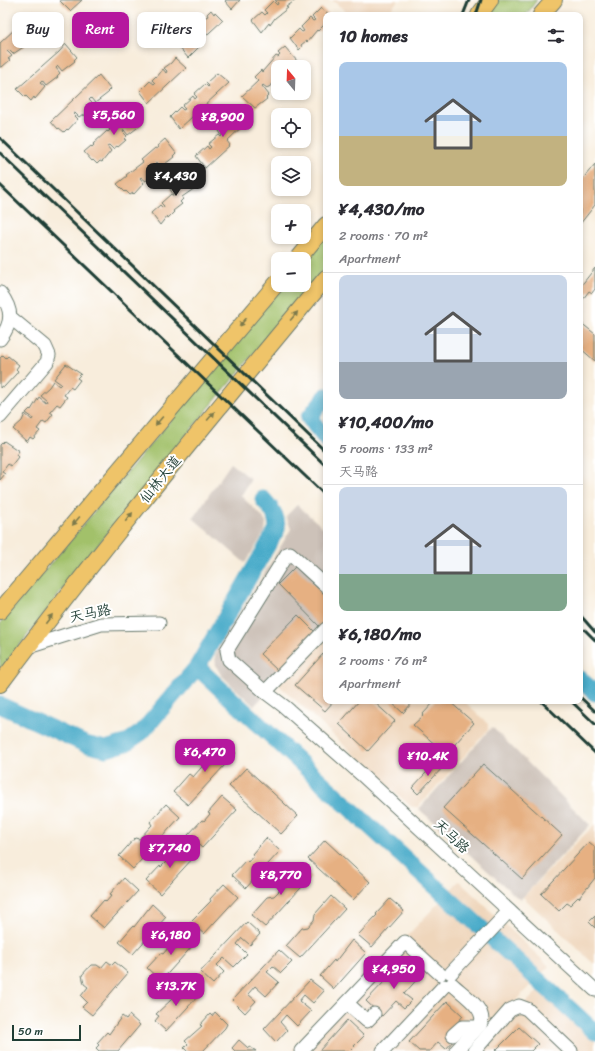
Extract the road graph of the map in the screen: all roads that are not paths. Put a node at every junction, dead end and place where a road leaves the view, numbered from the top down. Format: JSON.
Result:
{"nodes":[{"id":1,"x":490,"y":0,"type":"edge"},
{"id":2,"x":554,"y":0,"type":"edge"},
{"id":3,"x":481,"y":12,"type":"edge"},
{"id":4,"x":544,"y":12,"type":"edge"},
{"id":5,"x":323,"y":229,"type":"edge"},
{"id":6,"x":304,"y":252,"type":"edge"},
{"id":7,"x":323,"y":282,"type":"edge"},
{"id":8,"x":271,"y":290,"type":"edge"},
{"id":9,"x":0,"y":293,"type":"edge"},
{"id":10,"x":10,"y":317,"type":"junction"},
{"id":11,"x":0,"y":339,"type":"edge"},
{"id":12,"x":0,"y":417,"type":"edge"},
{"id":13,"x":323,"y":583,"type":"edge"},
{"id":14,"x":0,"y":611,"type":"edge"},
{"id":15,"x":159,"y":623,"type":"dead end"},
{"id":16,"x":323,"y":632,"type":"edge"},
{"id":17,"x":28,"y":647,"type":"junction"},
{"id":18,"x":0,"y":684,"type":"edge"},
{"id":19,"x":265,"y":692,"type":"junction"},
{"id":20,"x":505,"y":915,"type":"junction"},
{"id":21,"x":447,"y":979,"type":"junction"},
{"id":22,"x":595,"y":990,"type":"edge"},
{"id":23,"x":347,"y":1003,"type":"junction"},
{"id":24,"x":367,"y":1021,"type":"dead end"},
{"id":25,"x":480,"y":1025,"type":"junction"},
{"id":26,"x":453,"y":1035,"type":"dead end"},
{"id":27,"x":301,"y":1051,"type":"edge"},
{"id":28,"x":383,"y":1051,"type":"edge"},
{"id":29,"x":456,"y":1051,"type":"edge"},
{"id":30,"x":474,"y":1051,"type":"edge"},
{"id":31,"x":571,"y":1051,"type":"edge"}],
"edges":[{"from":1,"to":3,"type":"main road"},
{"from":2,"to":4,"type":"main road"},
{"from":5,"to":6,"type":"main road"},
{"from":17,"to":7,"type":"main road","name":"仙林大道","one_way":true},
{"from":8,"to":14,"type":"main road","one_way":true},
{"from":9,"to":10,"type":"street"},
{"from":10,"to":11,"type":"street"},
{"from":10,"to":12,"type":"street"},
{"from":13,"to":19,"type":"street","name":"天马路"},
{"from":15,"to":17,"type":"street","name":"天马路"},
{"from":16,"to":19,"type":"street"},
{"from":17,"to":18,"type":"main road","name":"仙林大道"},
{"from":19,"to":20,"type":"street","name":"天马路"},
{"from":20,"to":21,"type":"street"},
{"from":20,"to":22,"type":"street","name":"天马路"},
{"from":21,"to":23,"type":"street"},
{"from":21,"to":25,"type":"street"},
{"from":21,"to":28,"type":"street"},
{"from":23,"to":24,"type":"street"},
{"from":23,"to":27,"type":"street"},
{"from":25,"to":26,"type":"street"},
{"from":25,"to":29,"type":"street"},
{"from":30,"to":31,"type":"street"}]}
